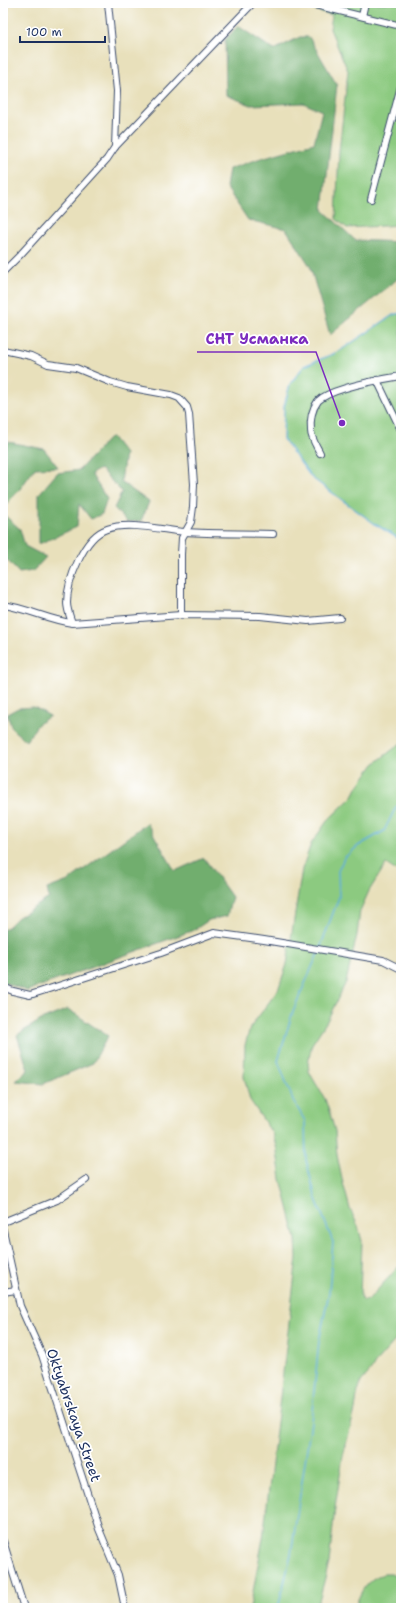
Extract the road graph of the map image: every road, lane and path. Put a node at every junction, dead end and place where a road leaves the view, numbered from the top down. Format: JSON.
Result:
{"nodes":[{"id":1,"x":108,"y":3,"type":"edge"},
{"id":2,"x":253,"y":3,"type":"edge"},
{"id":3,"x":307,"y":3,"type":"edge"},
{"id":4,"x":365,"y":3,"type":"edge"},
{"id":5,"x":362,"y":16,"type":"junction"},
{"id":6,"x":401,"y":26,"type":"edge"},
{"id":7,"x":401,"y":86,"type":"edge"},
{"id":8,"x":115,"y":147,"type":"junction"},
{"id":9,"x":371,"y":199,"type":"dead end"},
{"id":10,"x":3,"y":272,"type":"edge"},
{"id":11,"x":3,"y":350,"type":"edge"},
{"id":12,"x":401,"y":376,"type":"edge"},
{"id":13,"x":377,"y":380,"type":"junction"},
{"id":14,"x":401,"y":430,"type":"edge"},
{"id":15,"x":320,"y":453,"type":"dead end"},
{"id":16,"x":186,"y":532,"type":"junction"},
{"id":17,"x":273,"y":534,"type":"dead end"},
{"id":18,"x":3,"y":605,"type":"edge"},
{"id":19,"x":181,"y":615,"type":"junction"},
{"id":20,"x":340,"y":618,"type":"dead end"},
{"id":21,"x":72,"y":623,"type":"junction"},
{"id":22,"x":401,"y":969,"type":"edge"},
{"id":23,"x":3,"y":987,"type":"edge"},
{"id":24,"x":86,"y":1180,"type":"dead end"},
{"id":25,"x":3,"y":1222,"type":"edge"},
{"id":26,"x":3,"y":1230,"type":"edge"},
{"id":27,"x":16,"y":1290,"type":"junction"},
{"id":28,"x":3,"y":1292,"type":"edge"},
{"id":29,"x":3,"y":1541,"type":"edge"},
{"id":30,"x":24,"y":1608,"type":"edge"},
{"id":31,"x":125,"y":1608,"type":"edge"}],
"edges":[{"from":1,"to":8,"type":"street"},
{"from":2,"to":8,"type":"street"},
{"from":3,"to":5,"type":"street"},
{"from":4,"to":5,"type":"street"},
{"from":5,"to":6,"type":"street"},
{"from":7,"to":9,"type":"street"},
{"from":8,"to":10,"type":"street"},
{"from":11,"to":16,"type":"street"},
{"from":12,"to":13,"type":"street"},
{"from":13,"to":14,"type":"street"},
{"from":13,"to":15,"type":"street"},
{"from":16,"to":17,"type":"street"},
{"from":16,"to":19,"type":"street"},
{"from":16,"to":21,"type":"street"},
{"from":18,"to":21,"type":"street"},
{"from":19,"to":20,"type":"street"},
{"from":19,"to":21,"type":"street"},
{"from":22,"to":23,"type":"street"},
{"from":24,"to":25,"type":"street"},
{"from":26,"to":27,"type":"street","name":"Oktyabrskaya Street"},
{"from":27,"to":28,"type":"street"},
{"from":27,"to":31,"type":"street","name":"Oktyabrskaya Street"},
{"from":29,"to":30,"type":"street"}]}
